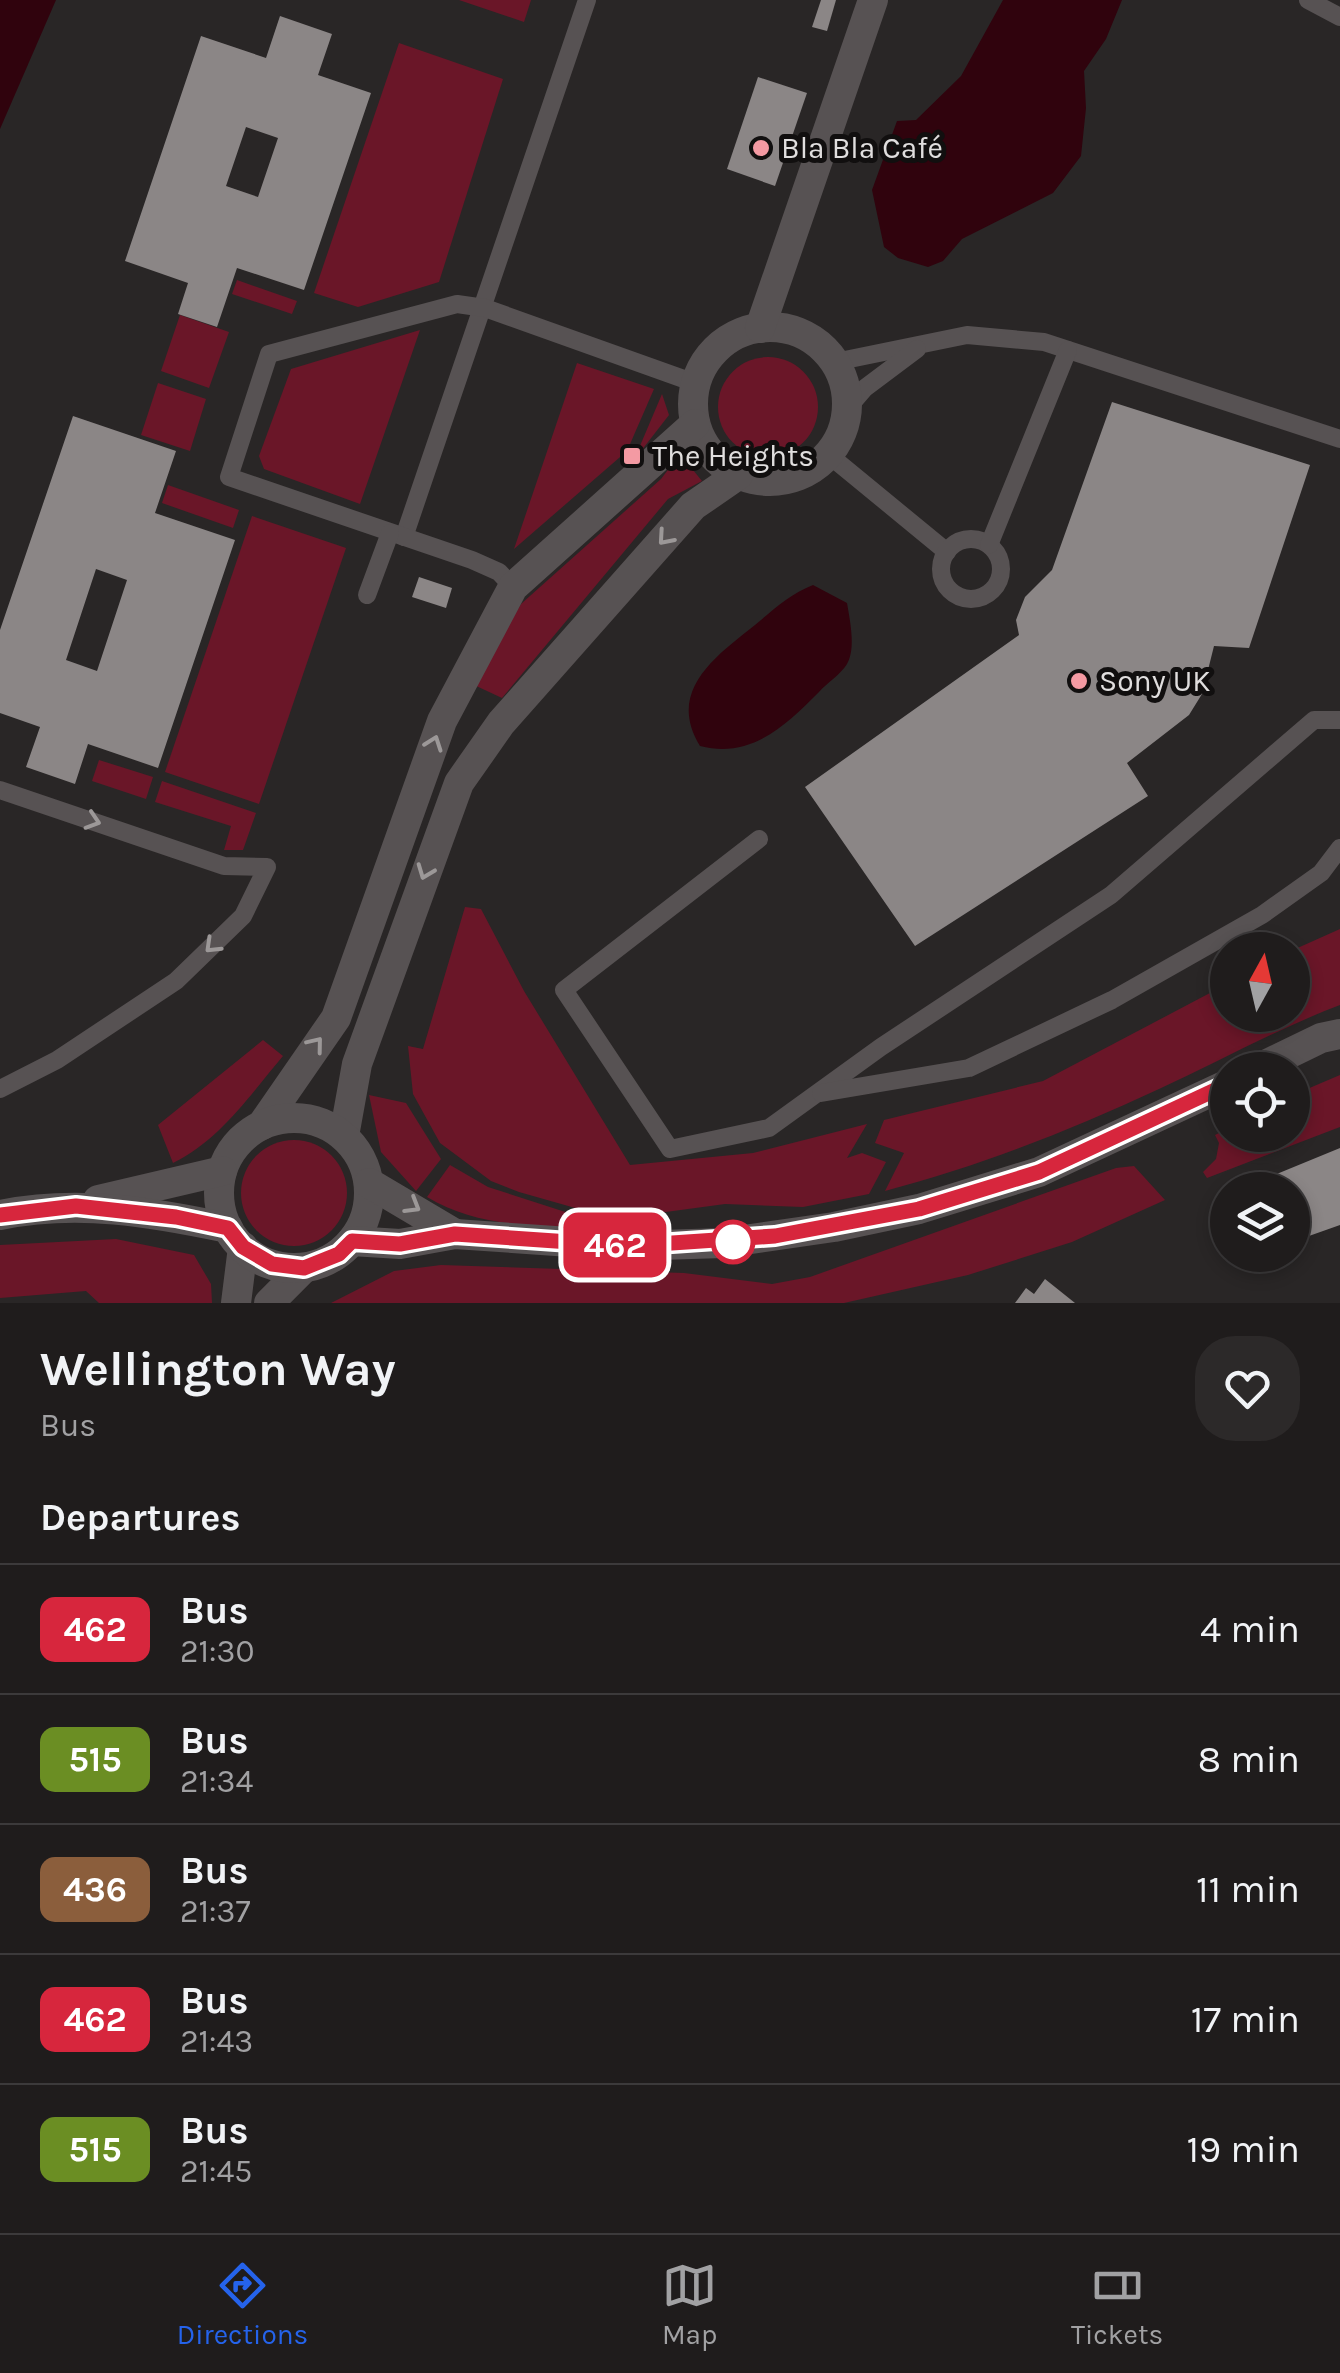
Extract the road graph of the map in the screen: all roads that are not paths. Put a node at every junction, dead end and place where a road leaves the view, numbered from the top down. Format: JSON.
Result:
{"nodes":[{"id":1,"x":586,"y":0,"type":"edge"},
{"id":2,"x":873,"y":0,"type":"edge"},
{"id":3,"x":1308,"y":0,"type":"edge"},
{"id":4,"x":1340,"y":17,"type":"edge"},
{"id":5,"x":485,"y":308,"type":"junction"},
{"id":6,"x":760,"y":328,"type":"junction"},
{"id":7,"x":921,"y":346,"type":"junction"},
{"id":8,"x":1068,"y":350,"type":"junction"},
{"id":9,"x":835,"y":362,"type":"junction"},
{"id":10,"x":695,"y":384,"type":"junction"},
{"id":11,"x":848,"y":409,"type":"junction"},
{"id":12,"x":695,"y":424,"type":"junction"},
{"id":13,"x":1340,"y":439,"type":"edge"},
{"id":14,"x":829,"y":455,"type":"junction"},
{"id":15,"x":738,"y":475,"type":"junction"},
{"id":16,"x":397,"y":535,"type":"junction"},
{"id":17,"x":989,"y":545,"type":"junction"},
{"id":18,"x":947,"y":552,"type":"junction"},
{"id":19,"x":513,"y":588,"type":"junction"},
{"id":20,"x":367,"y":596,"type":"dead end"},
{"id":21,"x":458,"y":691,"type":"junction"},
{"id":22,"x":1340,"y":720,"type":"edge"},
{"id":23,"x":501,"y":723,"type":"junction"},
{"id":24,"x":0,"y":790,"type":"edge"},
{"id":25,"x":759,"y":839,"type":"dead end"},
{"id":26,"x":1340,"y":848,"type":"edge"},
{"id":27,"x":1340,"y":1034,"type":"edge"},
{"id":28,"x":1293,"y":1052,"type":"edge"},
{"id":29,"x":0,"y":1089,"type":"edge"},
{"id":30,"x":1210,"y":1092,"type":"edge"},
{"id":31,"x":817,"y":1093,"type":"junction"},
{"id":32,"x":262,"y":1125,"type":"junction"},
{"id":33,"x":344,"y":1136,"type":"junction"},
{"id":34,"x":222,"y":1172,"type":"junction"},
{"id":35,"x":369,"y":1182,"type":"junction"},
{"id":36,"x":76,"y":1206,"type":"junction"},
{"id":37,"x":0,"y":1215,"type":"edge"},
{"id":38,"x":455,"y":1234,"type":"junction"},
{"id":39,"x":235,"y":1238,"type":"junction"},
{"id":40,"x":352,"y":1241,"type":"junction"},
{"id":41,"x":304,"y":1268,"type":"junction"},
{"id":42,"x":236,"y":1303,"type":"edge"},
{"id":43,"x":269,"y":1303,"type":"edge"}],
"edges":[{"from":1,"to":5,"type":"lane"},
{"from":2,"to":6,"type":"street"},
{"from":3,"to":4,"type":"lane"},
{"from":5,"to":10,"type":"lane"},
{"from":5,"to":16,"type":"lane"},
{"from":5,"to":16,"type":"lane"},
{"from":6,"to":9,"type":"street"},
{"from":6,"to":10,"type":"street"},
{"from":7,"to":8,"type":"lane"},
{"from":7,"to":9,"type":"lane"},
{"from":7,"to":11,"type":"lane"},
{"from":8,"to":13,"type":"lane"},
{"from":8,"to":17,"type":"lane"},
{"from":9,"to":11,"type":"street"},
{"from":10,"to":12,"type":"street"},
{"from":11,"to":14,"type":"street"},
{"from":12,"to":15,"type":"street"},
{"from":12,"to":19,"type":"street"},
{"from":14,"to":15,"type":"street"},
{"from":14,"to":18,"type":"lane"},
{"from":15,"to":23,"type":"street","one_way":true},
{"from":16,"to":19,"type":"lane"},
{"from":16,"to":20,"type":"lane"},
{"from":17,"to":18,"type":"lane"},
{"from":17,"to":18,"type":"lane"},
{"from":19,"to":21,"type":"street"},
{"from":21,"to":23,"type":"street"},
{"from":32,"to":21,"type":"street","one_way":true},
{"from":22,"to":31,"type":"lane"},
{"from":23,"to":33,"type":"street","one_way":true},
{"from":24,"to":29,"type":"lane","one_way":true},
{"from":25,"to":31,"type":"lane"},
{"from":26,"to":31,"type":"lane"},
{"from":27,"to":28,"type":"street"},
{"from":30,"to":38,"type":"street"},
{"from":32,"to":33,"type":"street"},
{"from":32,"to":34,"type":"street"},
{"from":33,"to":35,"type":"street"},
{"from":34,"to":36,"type":"street"},
{"from":34,"to":39,"type":"street"},
{"from":35,"to":38,"type":"street","one_way":true},
{"from":35,"to":40,"type":"street"},
{"from":36,"to":37,"type":"street"},
{"from":36,"to":39,"type":"street"},
{"from":38,"to":40,"type":"street"},
{"from":39,"to":41,"type":"street"},
{"from":39,"to":42,"type":"street"},
{"from":40,"to":41,"type":"street"},
{"from":41,"to":43,"type":"street"}]}
